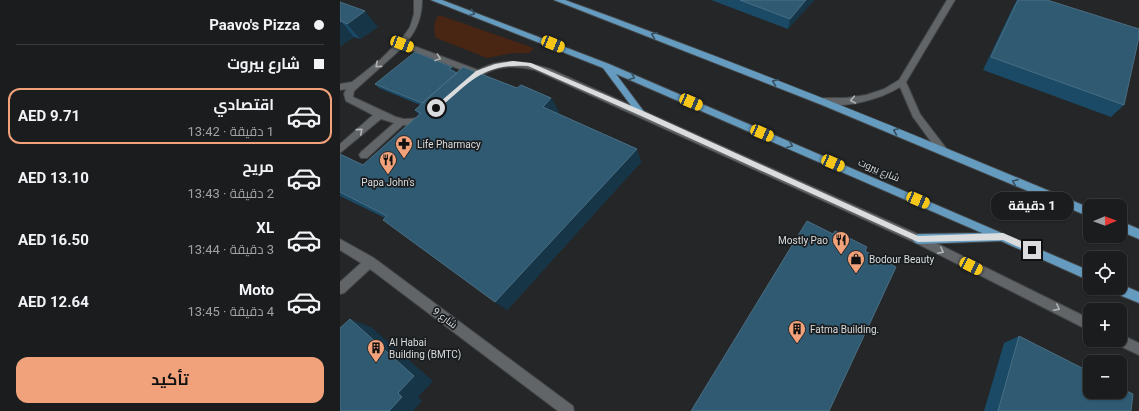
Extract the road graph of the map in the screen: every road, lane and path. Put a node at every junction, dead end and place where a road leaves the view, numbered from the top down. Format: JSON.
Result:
{"nodes":[{"id":1,"x":418,"y":0,"type":"edge"},
{"id":2,"x":435,"y":0,"type":"edge"},
{"id":3,"x":558,"y":0,"type":"edge"},
{"id":4,"x":951,"y":0,"type":"edge"},
{"id":5,"x":402,"y":44,"type":"junction"},
{"id":6,"x":606,"y":66,"type":"junction"},
{"id":7,"x":478,"y":73,"type":"junction"},
{"id":8,"x":902,"y":82,"type":"junction"},
{"id":9,"x":355,"y":85,"type":"junction"},
{"id":10,"x":340,"y":87,"type":"edge"},
{"id":11,"x":460,"y":87,"type":"edge"},
{"id":12,"x":824,"y":101,"type":"junction"},
{"id":13,"x":431,"y":112,"type":"edge"},
{"id":14,"x":641,"y":113,"type":"junction"},
{"id":15,"x":381,"y":114,"type":"junction"},
{"id":16,"x":400,"y":123,"type":"junction"},
{"id":17,"x":340,"y":149,"type":"edge"},
{"id":18,"x":943,"y":151,"type":"junction"},
{"id":19,"x":364,"y":155,"type":"dead end"},
{"id":20,"x":1083,"y":210,"type":"edge"},
{"id":21,"x":1127,"y":229,"type":"edge"},
{"id":22,"x":1139,"y":234,"type":"edge"},
{"id":23,"x":1003,"y":236,"type":"junction"},
{"id":24,"x":918,"y":239,"type":"junction"},
{"id":25,"x":340,"y":244,"type":"edge"},
{"id":26,"x":370,"y":262,"type":"junction"},
{"id":27,"x":1083,"y":273,"type":"edge"},
{"id":28,"x":340,"y":289,"type":"edge"},
{"id":29,"x":1127,"y":293,"type":"edge"},
{"id":30,"x":1139,"y":298,"type":"edge"},
{"id":31,"x":1083,"y":322,"type":"edge"},
{"id":32,"x":1127,"y":343,"type":"edge"},
{"id":33,"x":1139,"y":349,"type":"edge"},
{"id":34,"x":568,"y":411,"type":"edge"}],
"edges":[{"from":1,"to":5,"type":"street"},
{"from":2,"to":6,"type":"main road","name":"شارع بيروت","one_way":true},
{"from":12,"to":3,"type":"main road","one_way":true},
{"from":4,"to":8,"type":"street"},
{"from":5,"to":7,"type":"street","one_way":true},
{"from":5,"to":9,"type":"street","one_way":true},
{"from":6,"to":14,"type":"main road"},
{"from":6,"to":23,"type":"main road","name":"شارع بيروت","one_way":true},
{"from":7,"to":11,"type":"street"},
{"from":7,"to":14,"type":"street"},
{"from":8,"to":12,"type":"street","one_way":true},
{"from":8,"to":18,"type":"street"},
{"from":9,"to":10,"type":"street"},
{"from":9,"to":15,"type":"street"},
{"from":18,"to":12,"type":"main road","one_way":true},
{"from":13,"to":16,"type":"street"},
{"from":14,"to":24,"type":"street"},
{"from":15,"to":16,"type":"street"},
{"from":17,"to":15,"type":"street","one_way":true},
{"from":16,"to":19,"type":"street"},
{"from":20,"to":18,"type":"main road","one_way":true},
{"from":21,"to":22,"type":"main road"},
{"from":23,"to":24,"type":"main road"},
{"from":23,"to":27,"type":"main road","name":"شارع بيروت"},
{"from":24,"to":31,"type":"street","one_way":true},
{"from":25,"to":26,"type":"street","name":"شارع 9"},
{"from":26,"to":28,"type":"street"},
{"from":26,"to":34,"type":"street","name":"شارع 9"},
{"from":29,"to":30,"type":"main road"},
{"from":32,"to":33,"type":"street"}]}
